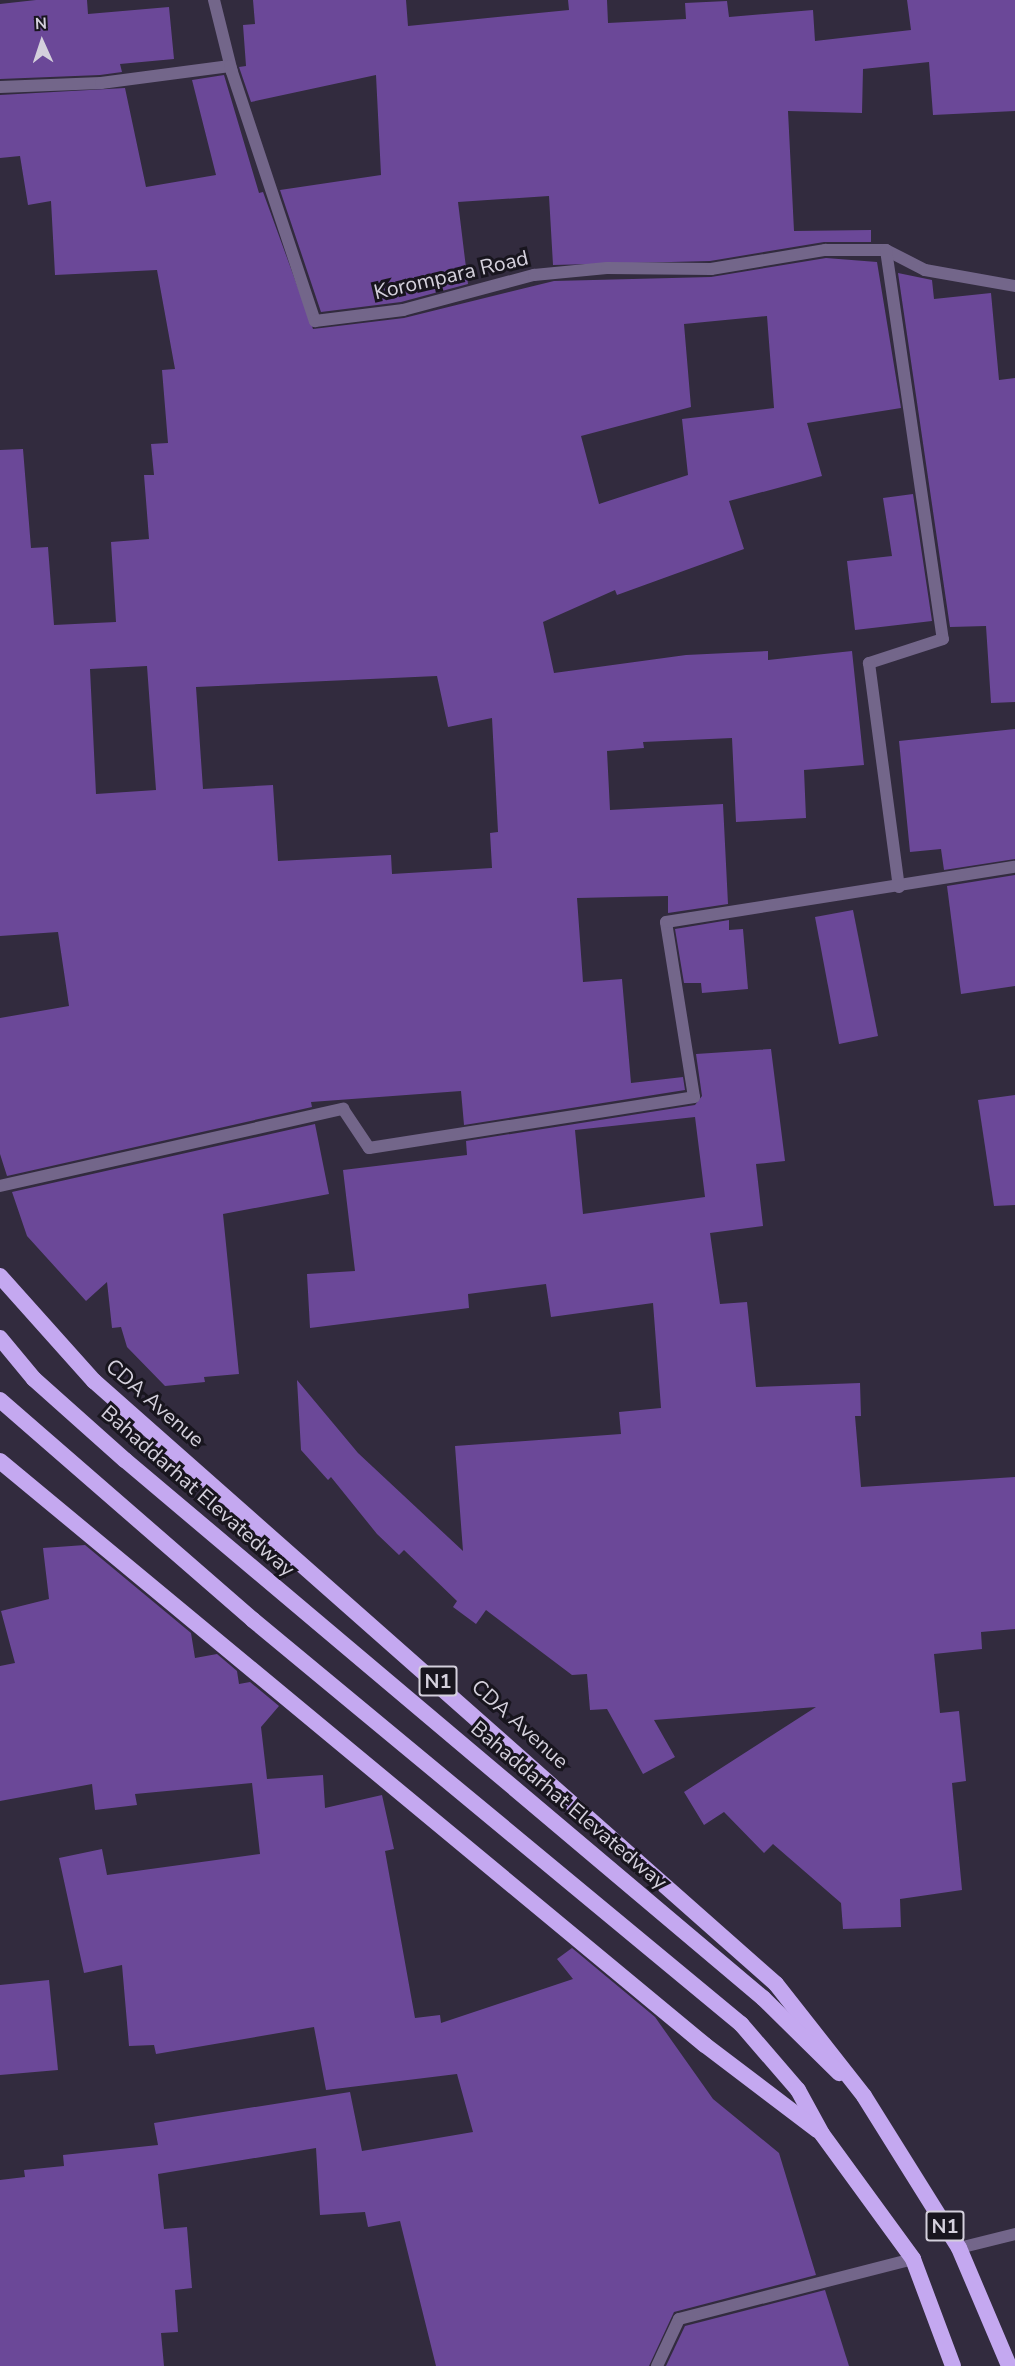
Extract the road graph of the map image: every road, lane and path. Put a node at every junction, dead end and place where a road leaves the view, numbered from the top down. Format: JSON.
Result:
{"nodes":[{"id":1,"x":214,"y":0,"type":"edge"},
{"id":2,"x":230,"y":66,"type":"junction"},
{"id":3,"x":0,"y":87,"type":"edge"},
{"id":4,"x":253,"y":138,"type":"dead end"},
{"id":5,"x":886,"y":250,"type":"junction"},
{"id":6,"x":1015,"y":286,"type":"edge"},
{"id":7,"x":1015,"y":867,"type":"edge"},
{"id":8,"x":899,"y":886,"type":"junction"},
{"id":9,"x":0,"y":1186,"type":"edge"},
{"id":10,"x":0,"y":1276,"type":"edge"},
{"id":11,"x":0,"y":1338,"type":"edge"},
{"id":12,"x":0,"y":1400,"type":"edge"},
{"id":13,"x":0,"y":1461,"type":"edge"},
{"id":14,"x":864,"y":2096,"type":"junction"},
{"id":15,"x":822,"y":2134,"type":"junction"},
{"id":16,"x":1015,"y":2234,"type":"edge"},
{"id":17,"x":959,"y":2248,"type":"junction"},
{"id":18,"x":913,"y":2259,"type":"junction"},
{"id":19,"x":657,"y":2366,"type":"edge"},
{"id":20,"x":953,"y":2366,"type":"edge"},
{"id":21,"x":1009,"y":2366,"type":"edge"}],
"edges":[{"from":1,"to":2,"type":"street"},
{"from":2,"to":3,"type":"street"},
{"from":2,"to":4,"type":"street"},
{"from":2,"to":5,"type":"street","name":"Korompara Road"},
{"from":5,"to":6,"type":"street","name":"Korompara Road"},
{"from":5,"to":8,"type":"street"},
{"from":7,"to":8,"type":"street"},
{"from":8,"to":9,"type":"street"},
{"from":10,"to":14,"type":"highway","name":"CDA Avenue","number":"N1"},
{"from":11,"to":14,"type":"highway","name":"Bahaddarhat Elevatedway","number":"N1"},
{"from":12,"to":15,"type":"highway"},
{"from":13,"to":15,"type":"highway","number":"N1"},
{"from":14,"to":17,"type":"highway","number":"N1"},
{"from":15,"to":18,"type":"highway","number":"N1"},
{"from":16,"to":17,"type":"street"},
{"from":17,"to":21,"type":"highway","number":"N1"},
{"from":18,"to":19,"type":"street"},
{"from":18,"to":20,"type":"highway","number":"N1"}]}
